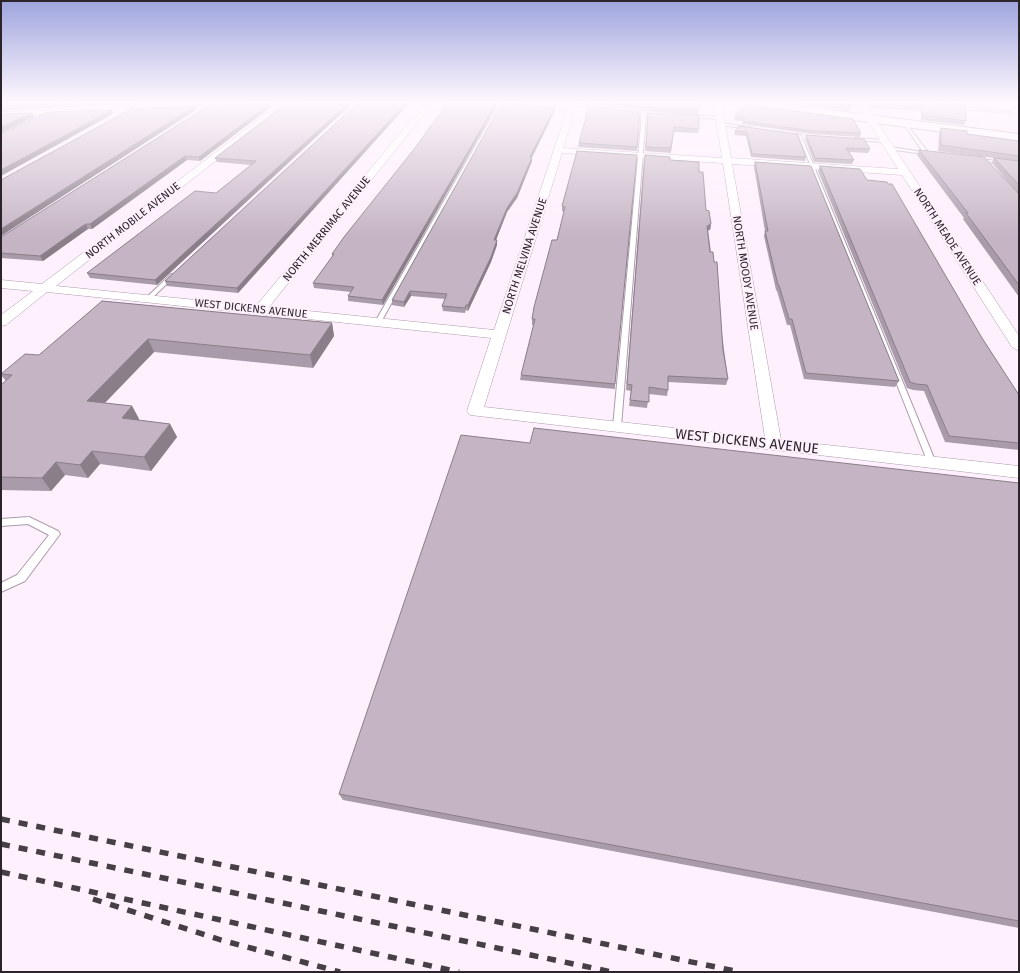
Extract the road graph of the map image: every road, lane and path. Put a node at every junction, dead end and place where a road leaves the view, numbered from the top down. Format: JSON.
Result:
{"nodes":[{"id":1,"x":232,"y":146,"type":"edge"},
{"id":2,"x":394,"y":146,"type":"edge"},
{"id":3,"x":476,"y":146,"type":"edge"},
{"id":4,"x":559,"y":146,"type":"edge"},
{"id":5,"x":640,"y":146,"type":"edge"},
{"id":6,"x":724,"y":146,"type":"edge"},
{"id":7,"x":806,"y":146,"type":"edge"},
{"id":8,"x":888,"y":146,"type":"edge"},
{"id":9,"x":894,"y":146,"type":"edge"},
{"id":10,"x":921,"y":146,"type":"edge"},
{"id":11,"x":558,"y":150,"type":"junction"},
{"id":12,"x":926,"y":153,"type":"junction"},
{"id":13,"x":639,"y":155,"type":"junction"},
{"id":14,"x":936,"y":155,"type":"edge"},
{"id":15,"x":975,"y":160,"type":"edge"},
{"id":16,"x":727,"y":161,"type":"junction"},
{"id":17,"x":984,"y":161,"type":"junction"},
{"id":18,"x":1019,"y":164,"type":"edge"},
{"id":19,"x":813,"y":166,"type":"junction"},
{"id":20,"x":990,"y":168,"type":"edge"},
{"id":21,"x":905,"y":172,"type":"junction"},
{"id":22,"x":176,"y":273,"type":"edge"},
{"id":23,"x":1,"y":284,"type":"edge"},
{"id":24,"x":44,"y":289,"type":"junction"},
{"id":25,"x":148,"y":299,"type":"junction"},
{"id":26,"x":260,"y":310,"type":"junction"},
{"id":27,"x":1,"y":322,"type":"edge"},
{"id":28,"x":378,"y":322,"type":"junction"},
{"id":29,"x":500,"y":335,"type":"junction"},
{"id":30,"x":1019,"y":347,"type":"edge"},
{"id":31,"x":475,"y":411,"type":"joint"},
{"id":32,"x":617,"y":427,"type":"junction"},
{"id":33,"x":774,"y":445,"type":"junction"},
{"id":34,"x":932,"y":463,"type":"junction"},
{"id":35,"x":1019,"y":472,"type":"edge"},
{"id":36,"x":1,"y":523,"type":"edge"},
{"id":37,"x":1,"y":588,"type":"edge"}],
"edges":[{"from":1,"to":24,"type":"street","name":"NORTH MOBILE AVENUE"},
{"from":2,"to":26,"type":"street","name":"NORTH MERRIMAC AVENUE"},
{"from":3,"to":28,"type":"lane"},
{"from":4,"to":11,"type":"street","name":"NORTH MELVINA AVENUE"},
{"from":5,"to":13,"type":"lane"},
{"from":6,"to":16,"type":"street","name":"NORTH MOODY AVENUE"},
{"from":7,"to":19,"type":"lane"},
{"from":8,"to":21,"type":"street","name":"NORTH MEADE AVENUE"},
{"from":9,"to":12,"type":"lane"},
{"from":10,"to":12,"type":"lane"},
{"from":11,"to":13,"type":"street"},
{"from":11,"to":29,"type":"street","name":"NORTH MELVINA AVENUE"},
{"from":12,"to":14,"type":"lane"},
{"from":13,"to":16,"type":"street"},
{"from":13,"to":32,"type":"lane"},
{"from":15,"to":17,"type":"lane"},
{"from":16,"to":19,"type":"street"},
{"from":16,"to":33,"type":"street","name":"NORTH MOODY AVENUE"},
{"from":17,"to":18,"type":"lane"},
{"from":17,"to":20,"type":"lane"},
{"from":19,"to":21,"type":"street"},
{"from":19,"to":34,"type":"lane"},
{"from":21,"to":30,"type":"street","name":"NORTH MEADE AVENUE"},
{"from":22,"to":25,"type":"lane"},
{"from":23,"to":24,"type":"street","name":"WEST DICKENS AVENUE"},
{"from":24,"to":25,"type":"street","name":"WEST DICKENS AVENUE"},
{"from":24,"to":27,"type":"street","name":"NORTH MOBILE AVENUE"},
{"from":25,"to":26,"type":"street","name":"WEST DICKENS AVENUE"},
{"from":26,"to":28,"type":"street","name":"WEST DICKENS AVENUE"},
{"from":28,"to":29,"type":"street","name":"WEST DICKENS AVENUE"},
{"from":29,"to":31,"type":"street","name":"NORTH MELVINA AVENUE"},
{"from":31,"to":32,"type":"street","name":"WEST DICKENS AVENUE"},
{"from":32,"to":33,"type":"street","name":"WEST DICKENS AVENUE"},
{"from":33,"to":34,"type":"street","name":"WEST DICKENS AVENUE"},
{"from":34,"to":35,"type":"street","name":"WEST DICKENS AVENUE"},
{"from":36,"to":37,"type":"lane"}]}
